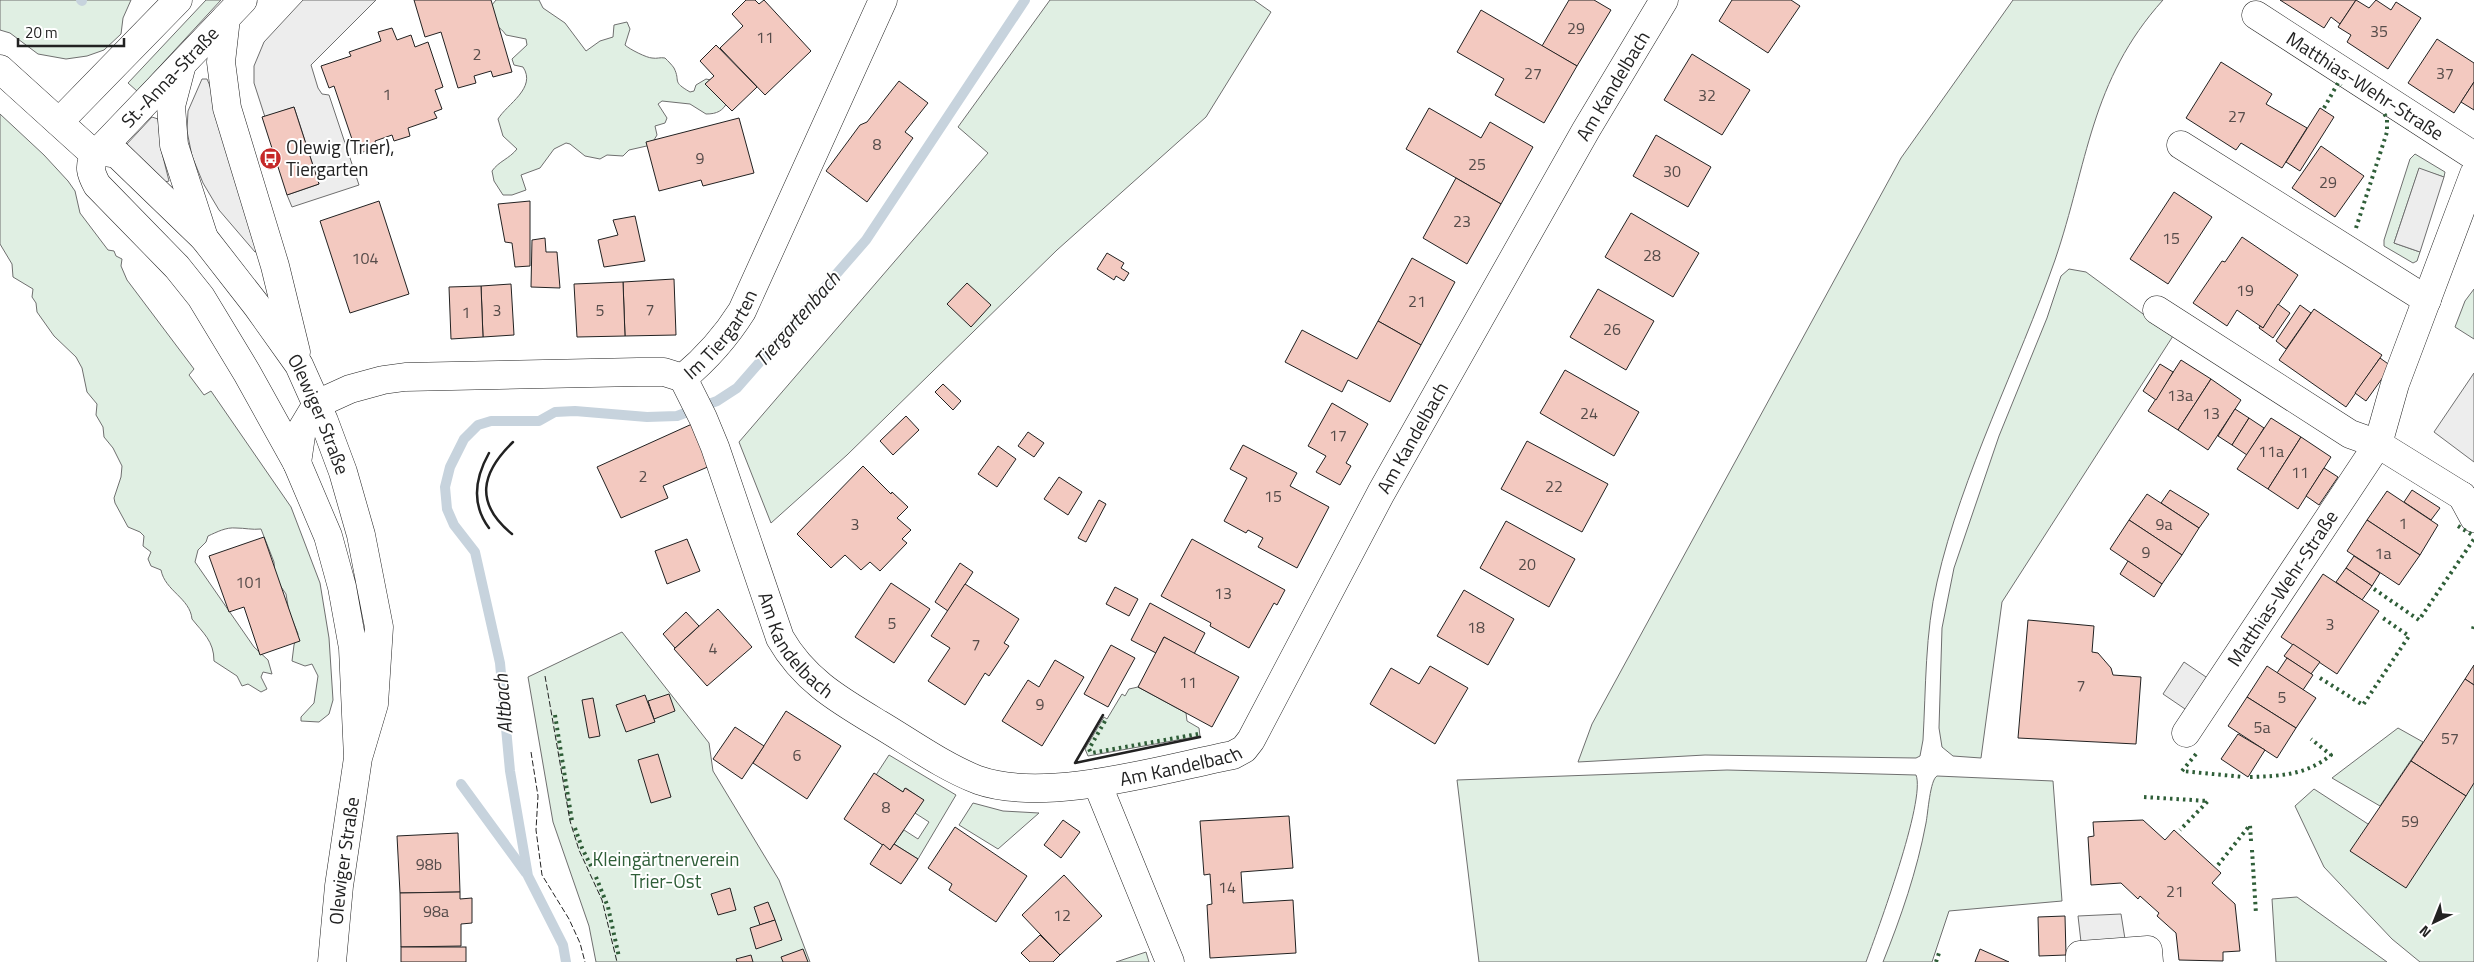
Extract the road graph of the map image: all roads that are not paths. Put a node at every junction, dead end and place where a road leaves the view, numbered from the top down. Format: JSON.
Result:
{"nodes":[{"id":1,"x":178,"y":0,"type":"edge"},
{"id":2,"x":883,"y":0,"type":"edge"},
{"id":3,"x":1664,"y":0,"type":"edge"},
{"id":4,"x":234,"y":9,"type":"edge"},
{"id":5,"x":2256,"y":15,"type":"dead end"},
{"id":6,"x":181,"y":66,"type":"junction"},
{"id":7,"x":0,"y":70,"type":"edge"},
{"id":8,"x":59,"y":122,"type":"junction"},
{"id":9,"x":2181,"y":145,"type":"dead end"},
{"id":10,"x":95,"y":155,"type":"junction"},
{"id":11,"x":2474,"y":156,"type":"edge"},
{"id":12,"x":2474,"y":174,"type":"edge"},
{"id":13,"x":204,"y":238,"type":"junction"},
{"id":14,"x":2426,"y":300,"type":"junction"},
{"id":15,"x":2156,"y":310,"type":"dead end"},
{"id":16,"x":299,"y":365,"type":"junction"},
{"id":17,"x":694,"y":399,"type":"junction"},
{"id":18,"x":317,"y":404,"type":"junction"},
{"id":19,"x":2378,"y":444,"type":"junction"},
{"id":20,"x":297,"y":463,"type":"junction"},
{"id":21,"x":2470,"y":503,"type":"edge"},
{"id":22,"x":2186,"y":732,"type":"dead end"},
{"id":23,"x":358,"y":758,"type":"junction"},
{"id":24,"x":1096,"y":783,"type":"junction"},
{"id":25,"x":332,"y":962,"type":"edge"},
{"id":26,"x":1170,"y":962,"type":"edge"},
{"id":27,"x":2080,"y":962,"type":"edge"},
{"id":28,"x":2149,"y":962,"type":"edge"}],
"edges":[{"from":1,"to":8,"type":"street"},
{"from":2,"to":17,"type":"street","name":"Im Tiergarten"},
{"from":3,"to":24,"type":"street","name":"Am Kandelbach"},
{"from":4,"to":6,"type":"street","name":"St.-Anna-Straße"},
{"from":4,"to":16,"type":"street"},
{"from":5,"to":11,"type":"street","name":"Matthias-Wehr-Straße"},
{"from":6,"to":10,"type":"street","name":"St.-Anna-Straße"},
{"from":6,"to":13,"type":"street"},
{"from":7,"to":8,"type":"street"},
{"from":8,"to":10,"type":"street"},
{"from":9,"to":14,"type":"street"},
{"from":10,"to":13,"type":"street","name":"Olewiger Straße"},
{"from":10,"to":20,"type":"street","name":"Olewiger Straße"},
{"from":12,"to":14,"type":"street","name":"Matthias-Wehr-Straße"},
{"from":13,"to":16,"type":"street","name":"Olewiger Straße"},
{"from":14,"to":19,"type":"street","name":"Matthias-Wehr-Straße"},
{"from":15,"to":19,"type":"street"},
{"from":16,"to":18,"type":"street","name":"Olewiger Straße"},
{"from":17,"to":18,"type":"street","name":"Im Tiergarten"},
{"from":17,"to":24,"type":"street","name":"Am Kandelbach"},
{"from":18,"to":20,"type":"street"},
{"from":18,"to":23,"type":"street","name":"Olewiger Straße"},
{"from":19,"to":21,"type":"street"},
{"from":19,"to":22,"type":"street","name":"Matthias-Wehr-Straße"},
{"from":20,"to":23,"type":"street","name":"Olewiger Straße"},
{"from":23,"to":25,"type":"street","name":"Olewiger Straße"},
{"from":24,"to":26,"type":"street","name":"Am Kandelbach"},
{"from":27,"to":28,"type":"street"}]}
